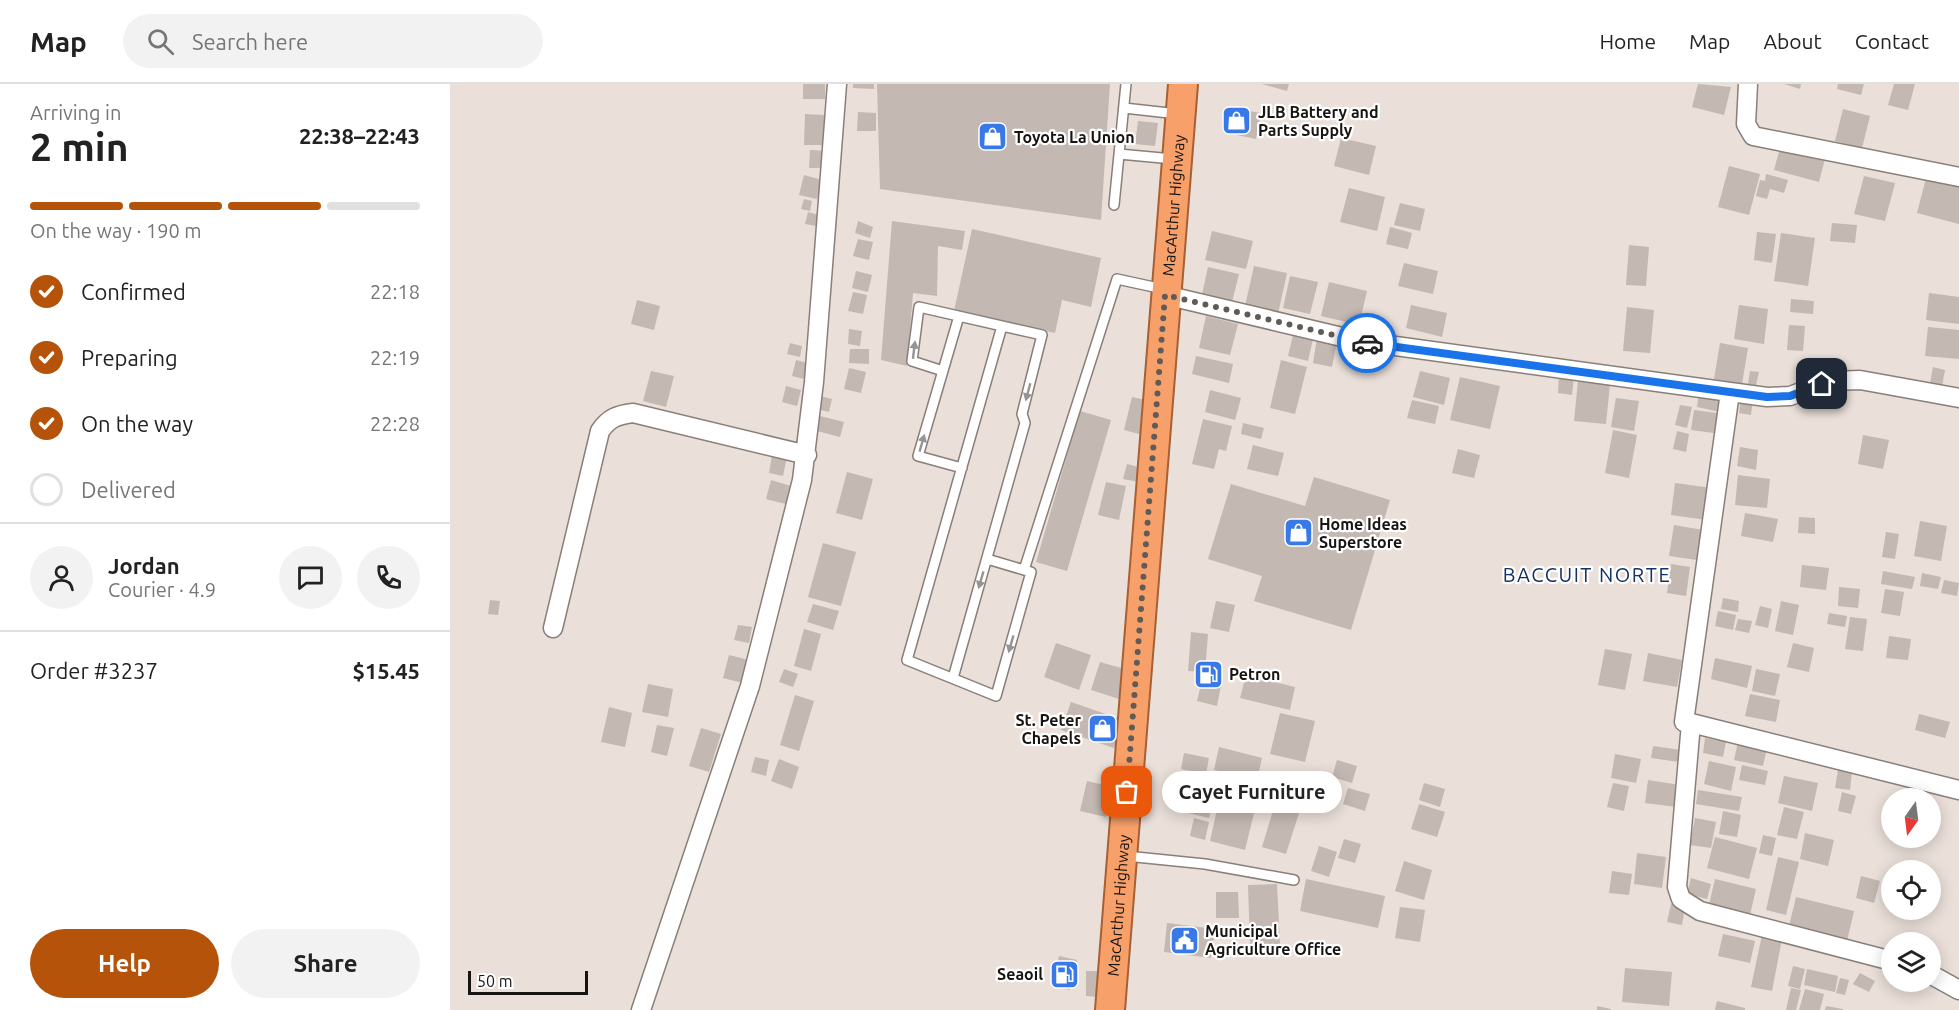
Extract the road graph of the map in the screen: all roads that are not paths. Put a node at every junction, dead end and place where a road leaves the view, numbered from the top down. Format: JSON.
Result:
{"nodes":[{"id":1,"x":837,"y":84,"type":"edge"},
{"id":2,"x":1126,"y":84,"type":"edge"},
{"id":3,"x":1183,"y":84,"type":"edge"},
{"id":4,"x":1748,"y":84,"type":"edge"},
{"id":5,"x":1124,"y":108,"type":"junction"},
{"id":6,"x":1180,"y":114,"type":"junction"},
{"id":7,"x":1119,"y":154,"type":"junction"},
{"id":8,"x":1178,"y":160,"type":"junction"},
{"id":9,"x":1959,"y":177,"type":"edge"},
{"id":10,"x":1114,"y":205,"type":"dead end"},
{"id":11,"x":1166,"y":293,"type":"junction"},
{"id":12,"x":959,"y":316,"type":"junction"},
{"id":13,"x":1002,"y":326,"type":"junction"},
{"id":14,"x":943,"y":371,"type":"junction"},
{"id":15,"x":1730,"y":392,"type":"junction"},
{"id":16,"x":1959,"y":398,"type":"edge"},
{"id":17,"x":807,"y":455,"type":"junction"},
{"id":18,"x":962,"y":468,"type":"junction"},
{"id":19,"x":987,"y":559,"type":"junction"},
{"id":20,"x":1024,"y":570,"type":"junction"},
{"id":21,"x":553,"y":628,"type":"dead end"},
{"id":22,"x":952,"y":678,"type":"junction"},
{"id":23,"x":1691,"y":723,"type":"junction"},
{"id":24,"x":1959,"y":790,"type":"edge"},
{"id":25,"x":1123,"y":856,"type":"junction"},
{"id":26,"x":1294,"y":880,"type":"dead end"},
{"id":27,"x":1881,"y":958,"type":"edge"},
{"id":28,"x":1941,"y":980,"type":"edge"},
{"id":29,"x":1959,"y":990,"type":"edge"},
{"id":30,"x":641,"y":1010,"type":"edge"},
{"id":31,"x":1110,"y":1010,"type":"edge"}],
"edges":[{"from":1,"to":17,"type":"street"},
{"from":2,"to":5,"type":"lane"},
{"from":3,"to":6,"type":"highway","name":"MacArthur Highway"},
{"from":4,"to":9,"type":"street"},
{"from":5,"to":6,"type":"lane"},
{"from":5,"to":7,"type":"lane"},
{"from":6,"to":8,"type":"highway","name":"MacArthur Highway"},
{"from":7,"to":8,"type":"lane"},
{"from":7,"to":10,"type":"lane"},
{"from":8,"to":11,"type":"highway","name":"MacArthur Highway"},
{"from":11,"to":15,"type":"street"},
{"from":11,"to":20,"type":"lane"},
{"from":11,"to":25,"type":"highway","name":"MacArthur Highway"},
{"from":12,"to":13,"type":"lane"},
{"from":12,"to":14,"type":"lane"},
{"from":14,"to":12,"type":"lane","one_way":true},
{"from":13,"to":18,"type":"lane"},
{"from":13,"to":19,"type":"lane","one_way":true},
{"from":18,"to":14,"type":"lane","one_way":true},
{"from":15,"to":16,"type":"street"},
{"from":15,"to":23,"type":"street"},
{"from":17,"to":21,"type":"street"},
{"from":17,"to":30,"type":"street"},
{"from":18,"to":22,"type":"lane"},
{"from":19,"to":20,"type":"lane"},
{"from":19,"to":22,"type":"lane","one_way":true},
{"from":20,"to":22,"type":"lane","one_way":true},
{"from":23,"to":24,"type":"street"},
{"from":23,"to":27,"type":"street"},
{"from":25,"to":26,"type":"lane"},
{"from":25,"to":31,"type":"highway","name":"MacArthur Highway"},
{"from":28,"to":29,"type":"street"}]}
